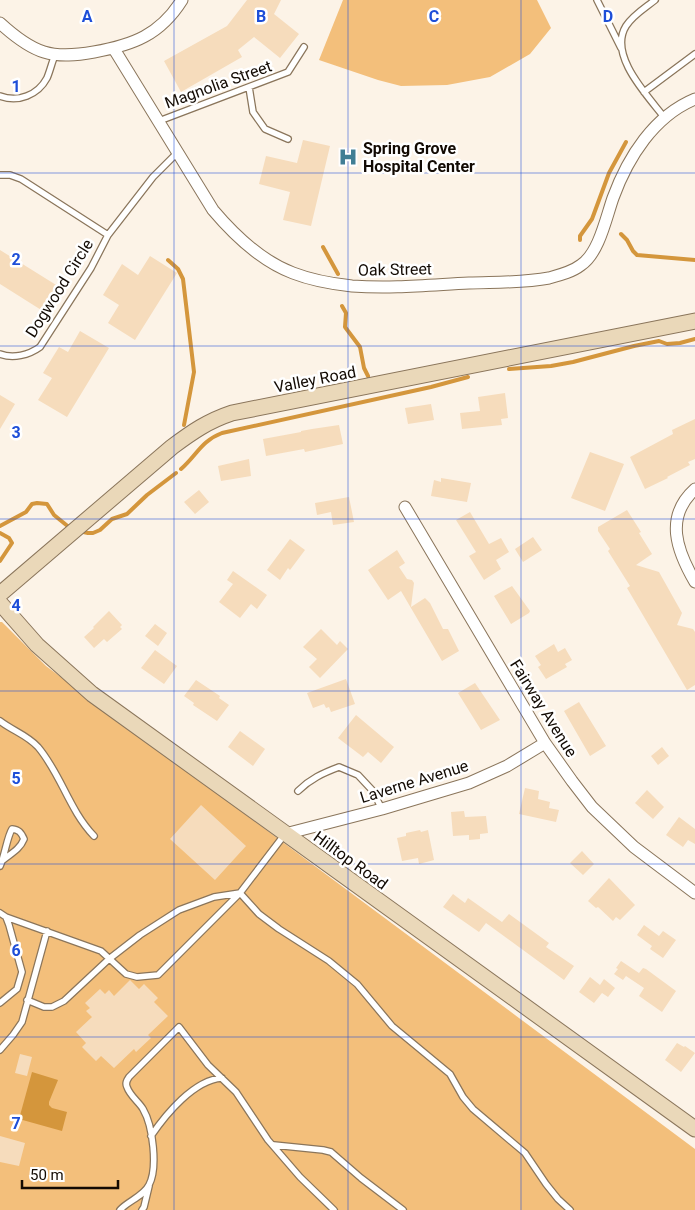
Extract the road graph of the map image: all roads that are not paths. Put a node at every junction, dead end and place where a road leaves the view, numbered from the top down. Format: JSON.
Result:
{"nodes":[{"id":1,"x":182,"y":0,"type":"edge"},
{"id":2,"x":597,"y":0,"type":"edge"},
{"id":3,"x":655,"y":0,"type":"edge"},
{"id":4,"x":0,"y":23,"type":"edge"},
{"id":5,"x":114,"y":48,"type":"junction"},
{"id":6,"x":304,"y":48,"type":"dead end"},
{"id":7,"x":623,"y":52,"type":"junction"},
{"id":8,"x":695,"y":54,"type":"edge"},
{"id":9,"x":55,"y":55,"type":"junction"},
{"id":10,"x":249,"y":87,"type":"junction"},
{"id":11,"x":644,"y":92,"type":"junction"},
{"id":12,"x":0,"y":96,"type":"edge"},
{"id":13,"x":695,"y":98,"type":"edge"},
{"id":14,"x":664,"y":117,"type":"junction"},
{"id":15,"x":159,"y":121,"type":"junction"},
{"id":16,"x":288,"y":139,"type":"dead end"},
{"id":17,"x":178,"y":152,"type":"junction"},
{"id":18,"x":0,"y":175,"type":"edge"},
{"id":19,"x":108,"y":235,"type":"junction"},
{"id":20,"x":695,"y":321,"type":"edge"},
{"id":21,"x":0,"y":354,"type":"edge"},
{"id":22,"x":695,"y":489,"type":"edge"},
{"id":23,"x":405,"y":508,"type":"dead end"},
{"id":24,"x":695,"y":582,"type":"edge"},
{"id":25,"x":0,"y":594,"type":"edge"},
{"id":26,"x":0,"y":603,"type":"edge"},
{"id":27,"x":0,"y":721,"type":"edge"},
{"id":28,"x":545,"y":743,"type":"junction"},
{"id":29,"x":298,"y":790,"type":"dead end"},
{"id":30,"x":382,"y":809,"type":"junction"},
{"id":31,"x":285,"y":834,"type":"junction"},
{"id":32,"x":94,"y":836,"type":"dead end"},
{"id":33,"x":3,"y":860,"type":"junction"},
{"id":34,"x":0,"y":866,"type":"edge"},
{"id":35,"x":240,"y":893,"type":"junction"},
{"id":36,"x":695,"y":893,"type":"edge"},
{"id":37,"x":0,"y":913,"type":"edge"},
{"id":38,"x":6,"y":918,"type":"junction"},
{"id":39,"x":48,"y":931,"type":"junction"},
{"id":40,"x":109,"y":959,"type":"junction"},
{"id":41,"x":28,"y":1000,"type":"junction"},
{"id":42,"x":0,"y":1003,"type":"edge"},
{"id":43,"x":0,"y":1050,"type":"edge"},
{"id":44,"x":222,"y":1078,"type":"junction"},
{"id":45,"x":695,"y":1129,"type":"edge"},
{"id":46,"x":151,"y":1136,"type":"junction"},
{"id":47,"x":274,"y":1145,"type":"junction"},
{"id":48,"x":149,"y":1185,"type":"junction"},
{"id":49,"x":120,"y":1210,"type":"edge"},
{"id":50,"x":142,"y":1210,"type":"edge"},
{"id":51,"x":334,"y":1210,"type":"edge"},
{"id":52,"x":403,"y":1210,"type":"edge"},
{"id":53,"x":570,"y":1210,"type":"edge"}],
"edges":[{"from":1,"to":5,"type":"street"},
{"from":2,"to":7,"type":"lane"},
{"from":3,"to":7,"type":"lane"},
{"from":4,"to":9,"type":"street"},
{"from":5,"to":9,"type":"street"},
{"from":5,"to":15,"type":"street","name":"Oak Street"},
{"from":6,"to":10,"type":"lane","name":"Magnolia Street"},
{"from":7,"to":11,"type":"lane"},
{"from":8,"to":11,"type":"lane"},
{"from":9,"to":12,"type":"lane"},
{"from":10,"to":15,"type":"lane","name":"Magnolia Street"},
{"from":10,"to":16,"type":"lane"},
{"from":11,"to":14,"type":"lane"},
{"from":13,"to":14,"type":"street","name":"Oak Street"},
{"from":14,"to":17,"type":"street","name":"Oak Street"},
{"from":15,"to":17,"type":"street","name":"Oak Street"},
{"from":17,"to":19,"type":"lane","name":"Dogwood Circle"},
{"from":18,"to":19,"type":"lane","name":"Dogwood Circle"},
{"from":19,"to":21,"type":"lane","name":"Dogwood Circle"},
{"from":20,"to":25,"type":"street","name":"Valley Road"},
{"from":22,"to":24,"type":"street"},
{"from":23,"to":28,"type":"street","name":"Fairway Avenue"},
{"from":26,"to":31,"type":"street","name":"Hilltop Road"},
{"from":27,"to":32,"type":"lane"},
{"from":28,"to":30,"type":"street","name":"Laverne Avenue"},
{"from":28,"to":36,"type":"street","name":"Fairway Avenue"},
{"from":29,"to":30,"type":"lane"},
{"from":30,"to":31,"type":"street","name":"Laverne Avenue"},
{"from":31,"to":35,"type":"lane"},
{"from":31,"to":45,"type":"street","name":"Hilltop Road"},
{"from":33,"to":33,"type":"lane"},
{"from":33,"to":34,"type":"lane"},
{"from":35,"to":40,"type":"lane"},
{"from":35,"to":40,"type":"lane"},
{"from":35,"to":53,"type":"lane"},
{"from":37,"to":38,"type":"lane"},
{"from":38,"to":39,"type":"lane"},
{"from":38,"to":42,"type":"lane"},
{"from":39,"to":40,"type":"lane"},
{"from":39,"to":41,"type":"lane"},
{"from":40,"to":41,"type":"lane"},
{"from":41,"to":43,"type":"lane"},
{"from":44,"to":46,"type":"lane"},
{"from":44,"to":46,"type":"lane"},
{"from":44,"to":47,"type":"lane"},
{"from":46,"to":48,"type":"lane"},
{"from":47,"to":51,"type":"lane"},
{"from":47,"to":52,"type":"lane"},
{"from":48,"to":49,"type":"lane"},
{"from":48,"to":50,"type":"lane"}]}
